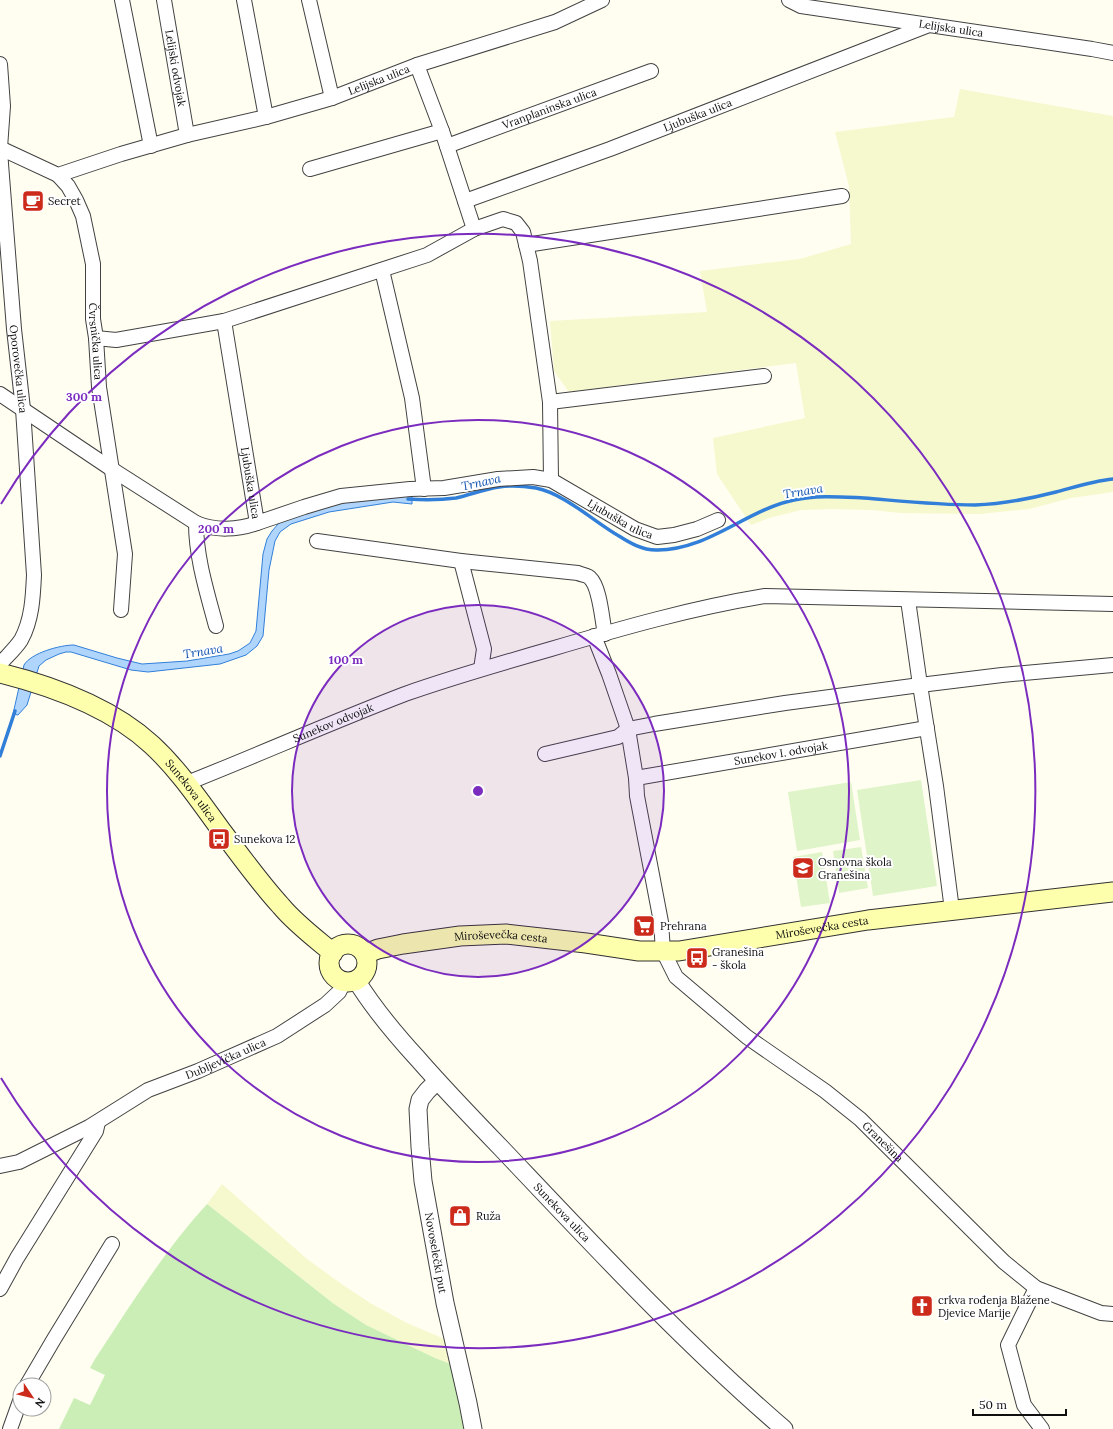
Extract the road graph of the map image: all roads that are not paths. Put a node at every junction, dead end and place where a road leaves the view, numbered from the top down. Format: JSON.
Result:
{"nodes":[{"id":1,"x":122,"y":0,"type":"edge"},
{"id":2,"x":164,"y":0,"type":"edge"},
{"id":3,"x":244,"y":0,"type":"edge"},
{"id":4,"x":310,"y":0,"type":"edge"},
{"id":5,"x":602,"y":0,"type":"edge"},
{"id":6,"x":789,"y":0,"type":"edge"},
{"id":7,"x":929,"y":25,"type":"junction"},
{"id":8,"x":1113,"y":53,"type":"edge"},
{"id":9,"x":0,"y":64,"type":"edge"},
{"id":10,"x":418,"y":65,"type":"junction"},
{"id":11,"x":651,"y":71,"type":"dead end"},
{"id":12,"x":332,"y":98,"type":"junction"},
{"id":13,"x":266,"y":117,"type":"junction"},
{"id":14,"x":442,"y":131,"type":"junction"},
{"id":15,"x":187,"y":135,"type":"junction"},
{"id":16,"x":151,"y":146,"type":"junction"},
{"id":17,"x":447,"y":146,"type":"junction"},
{"id":18,"x":0,"y":148,"type":"edge"},
{"id":19,"x":310,"y":169,"type":"dead end"},
{"id":20,"x":58,"y":175,"type":"junction"},
{"id":21,"x":842,"y":196,"type":"dead end"},
{"id":22,"x":465,"y":201,"type":"junction"},
{"id":23,"x":474,"y":229,"type":"junction"},
{"id":24,"x":526,"y":245,"type":"junction"},
{"id":25,"x":382,"y":270,"type":"junction"},
{"id":26,"x":224,"y":322,"type":"junction"},
{"id":27,"x":96,"y":338,"type":"junction"},
{"id":28,"x":764,"y":376,"type":"dead end"},
{"id":29,"x":0,"y":394,"type":"edge"},
{"id":30,"x":550,"y":402,"type":"junction"},
{"id":31,"x":23,"y":409,"type":"junction"},
{"id":32,"x":113,"y":470,"type":"junction"},
{"id":33,"x":551,"y":480,"type":"junction"},
{"id":34,"x":424,"y":489,"type":"junction"},
{"id":35,"x":718,"y":520,"type":"dead end"},
{"id":36,"x":196,"y":523,"type":"junction"},
{"id":37,"x":257,"y":523,"type":"junction"},
{"id":38,"x":317,"y":541,"type":"dead end"},
{"id":39,"x":461,"y":561,"type":"junction"},
{"id":40,"x":908,"y":600,"type":"junction"},
{"id":41,"x":1113,"y":604,"type":"edge"},
{"id":42,"x":121,"y":610,"type":"dead end"},
{"id":43,"x":216,"y":626,"type":"dead end"},
{"id":44,"x":599,"y":635,"type":"junction"},
{"id":45,"x":0,"y":664,"type":"edge"},
{"id":46,"x":1113,"y":665,"type":"edge"},
{"id":47,"x":481,"y":669,"type":"junction"},
{"id":48,"x":0,"y":673,"type":"edge"},
{"id":49,"x":920,"y":685,"type":"junction"},
{"id":50,"x":927,"y":728,"type":"junction"},
{"id":51,"x":628,"y":729,"type":"junction"},
{"id":52,"x":545,"y":754,"type":"dead end"},
{"id":53,"x":636,"y":778,"type":"junction"},
{"id":54,"x":187,"y":783,"type":"junction"},
{"id":55,"x":1113,"y":892,"type":"edge"},
{"id":56,"x":952,"y":910,"type":"junction"},
{"id":57,"x":663,"y":951,"type":"junction"},
{"id":58,"x":332,"y":953,"type":"junction"},
{"id":59,"x":365,"y":954,"type":"junction"},
{"id":60,"x":350,"y":981,"type":"junction"},
{"id":61,"x":437,"y":1081,"type":"junction"},
{"id":62,"x":98,"y":1122,"type":"junction"},
{"id":63,"x":1,"y":1168,"type":"edge"},
{"id":64,"x":112,"y":1244,"type":"dead end"},
{"id":65,"x":1036,"y":1288,"type":"junction"},
{"id":66,"x":0,"y":1289,"type":"edge"},
{"id":67,"x":1113,"y":1314,"type":"edge"},
{"id":68,"x":32,"y":1377,"type":"edge"},
{"id":69,"x":14,"y":1417,"type":"edge"},
{"id":70,"x":10,"y":1429,"type":"edge"},
{"id":71,"x":473,"y":1429,"type":"edge"},
{"id":72,"x":784,"y":1429,"type":"edge"},
{"id":73,"x":1042,"y":1429,"type":"edge"}],
"edges":[{"from":1,"to":16,"type":"street"},
{"from":2,"to":15,"type":"street","name":"Lelijski odvojak"},
{"from":3,"to":13,"type":"street"},
{"from":4,"to":12,"type":"street"},
{"from":5,"to":10,"type":"street","name":"Lelijska ulica"},
{"from":6,"to":7,"type":"street","name":"Lelijska ulica"},
{"from":7,"to":8,"type":"street","name":"Lelijska ulica"},
{"from":7,"to":22,"type":"street","name":"Ljubuška ulica"},
{"from":9,"to":18,"type":"street","name":"Oporovečka ulica"},
{"from":10,"to":12,"type":"street","name":"Lelijska ulica"},
{"from":10,"to":14,"type":"street"},
{"from":11,"to":17,"type":"street","name":"Vranplaninska ulica"},
{"from":12,"to":13,"type":"street","name":"Lelijska ulica"},
{"from":13,"to":15,"type":"street","name":"Lelijska ulica"},
{"from":14,"to":17,"type":"street"},
{"from":14,"to":19,"type":"street"},
{"from":15,"to":16,"type":"street","name":"Lelijska ulica"},
{"from":16,"to":20,"type":"street","name":"Lelijska ulica"},
{"from":17,"to":22,"type":"street"},
{"from":18,"to":20,"type":"street"},
{"from":18,"to":31,"type":"street","name":"Oporovečka ulica"},
{"from":20,"to":27,"type":"street","name":"Čvrsnička ulica"},
{"from":21,"to":24,"type":"street"},
{"from":22,"to":23,"type":"street"},
{"from":23,"to":24,"type":"street"},
{"from":23,"to":25,"type":"street"},
{"from":24,"to":30,"type":"street"},
{"from":25,"to":26,"type":"street"},
{"from":25,"to":34,"type":"street"},
{"from":26,"to":27,"type":"street"},
{"from":26,"to":37,"type":"street","name":"Ljubuška ulica"},
{"from":27,"to":32,"type":"street","name":"Čvrsnička ulica"},
{"from":28,"to":30,"type":"street"},
{"from":29,"to":31,"type":"street"},
{"from":30,"to":33,"type":"street"},
{"from":31,"to":32,"type":"street"},
{"from":31,"to":45,"type":"street","name":"Oporovečka ulica"},
{"from":32,"to":36,"type":"street"},
{"from":32,"to":42,"type":"street","name":"Čvrsnička ulica"},
{"from":33,"to":34,"type":"street","name":"Ljubuška ulica"},
{"from":33,"to":35,"type":"street","name":"Ljubuška ulica"},
{"from":34,"to":37,"type":"street","name":"Ljubuška ulica"},
{"from":36,"to":37,"type":"street"},
{"from":36,"to":43,"type":"street"},
{"from":38,"to":39,"type":"street"},
{"from":39,"to":44,"type":"street"},
{"from":39,"to":47,"type":"street"},
{"from":40,"to":41,"type":"street"},
{"from":40,"to":44,"type":"street"},
{"from":40,"to":49,"type":"street"},
{"from":44,"to":47,"type":"street","name":"Sunekov odvojak"},
{"from":44,"to":51,"type":"street"},
{"from":46,"to":49,"type":"street"},
{"from":47,"to":54,"type":"street","name":"Sunekov odvojak"},
{"from":48,"to":54,"type":"main road","name":"Sunekova ulica"},
{"from":49,"to":50,"type":"street"},
{"from":49,"to":51,"type":"street"},
{"from":50,"to":53,"type":"street","name":"Sunekov I. odvojak"},
{"from":50,"to":56,"type":"street"},
{"from":51,"to":52,"type":"street"},
{"from":51,"to":53,"type":"street"},
{"from":53,"to":57,"type":"street"},
{"from":54,"to":58,"type":"main road","name":"Sunekova ulica"},
{"from":55,"to":56,"type":"main road","name":"Miroševečka cesta"},
{"from":56,"to":57,"type":"main road","name":"Miroševečka cesta"},
{"from":57,"to":59,"type":"main road","name":"Miroševečka cesta"},
{"from":57,"to":65,"type":"street","name":"Granešina"},
{"from":58,"to":59,"type":"main road"},
{"from":58,"to":60,"type":"main road"},
{"from":59,"to":60,"type":"main road"},
{"from":60,"to":61,"type":"street","name":"Sunekova ulica"},
{"from":60,"to":62,"type":"street","name":"Dubljevička ulica"},
{"from":61,"to":71,"type":"street","name":"Novoselečki put"},
{"from":61,"to":72,"type":"street","name":"Sunekova ulica"},
{"from":62,"to":63,"type":"street","name":"Dubljevička ulica"},
{"from":62,"to":66,"type":"street"},
{"from":64,"to":68,"type":"street"},
{"from":65,"to":67,"type":"street","name":"Granešina"},
{"from":65,"to":73,"type":"street"},
{"from":69,"to":70,"type":"street"}]}
